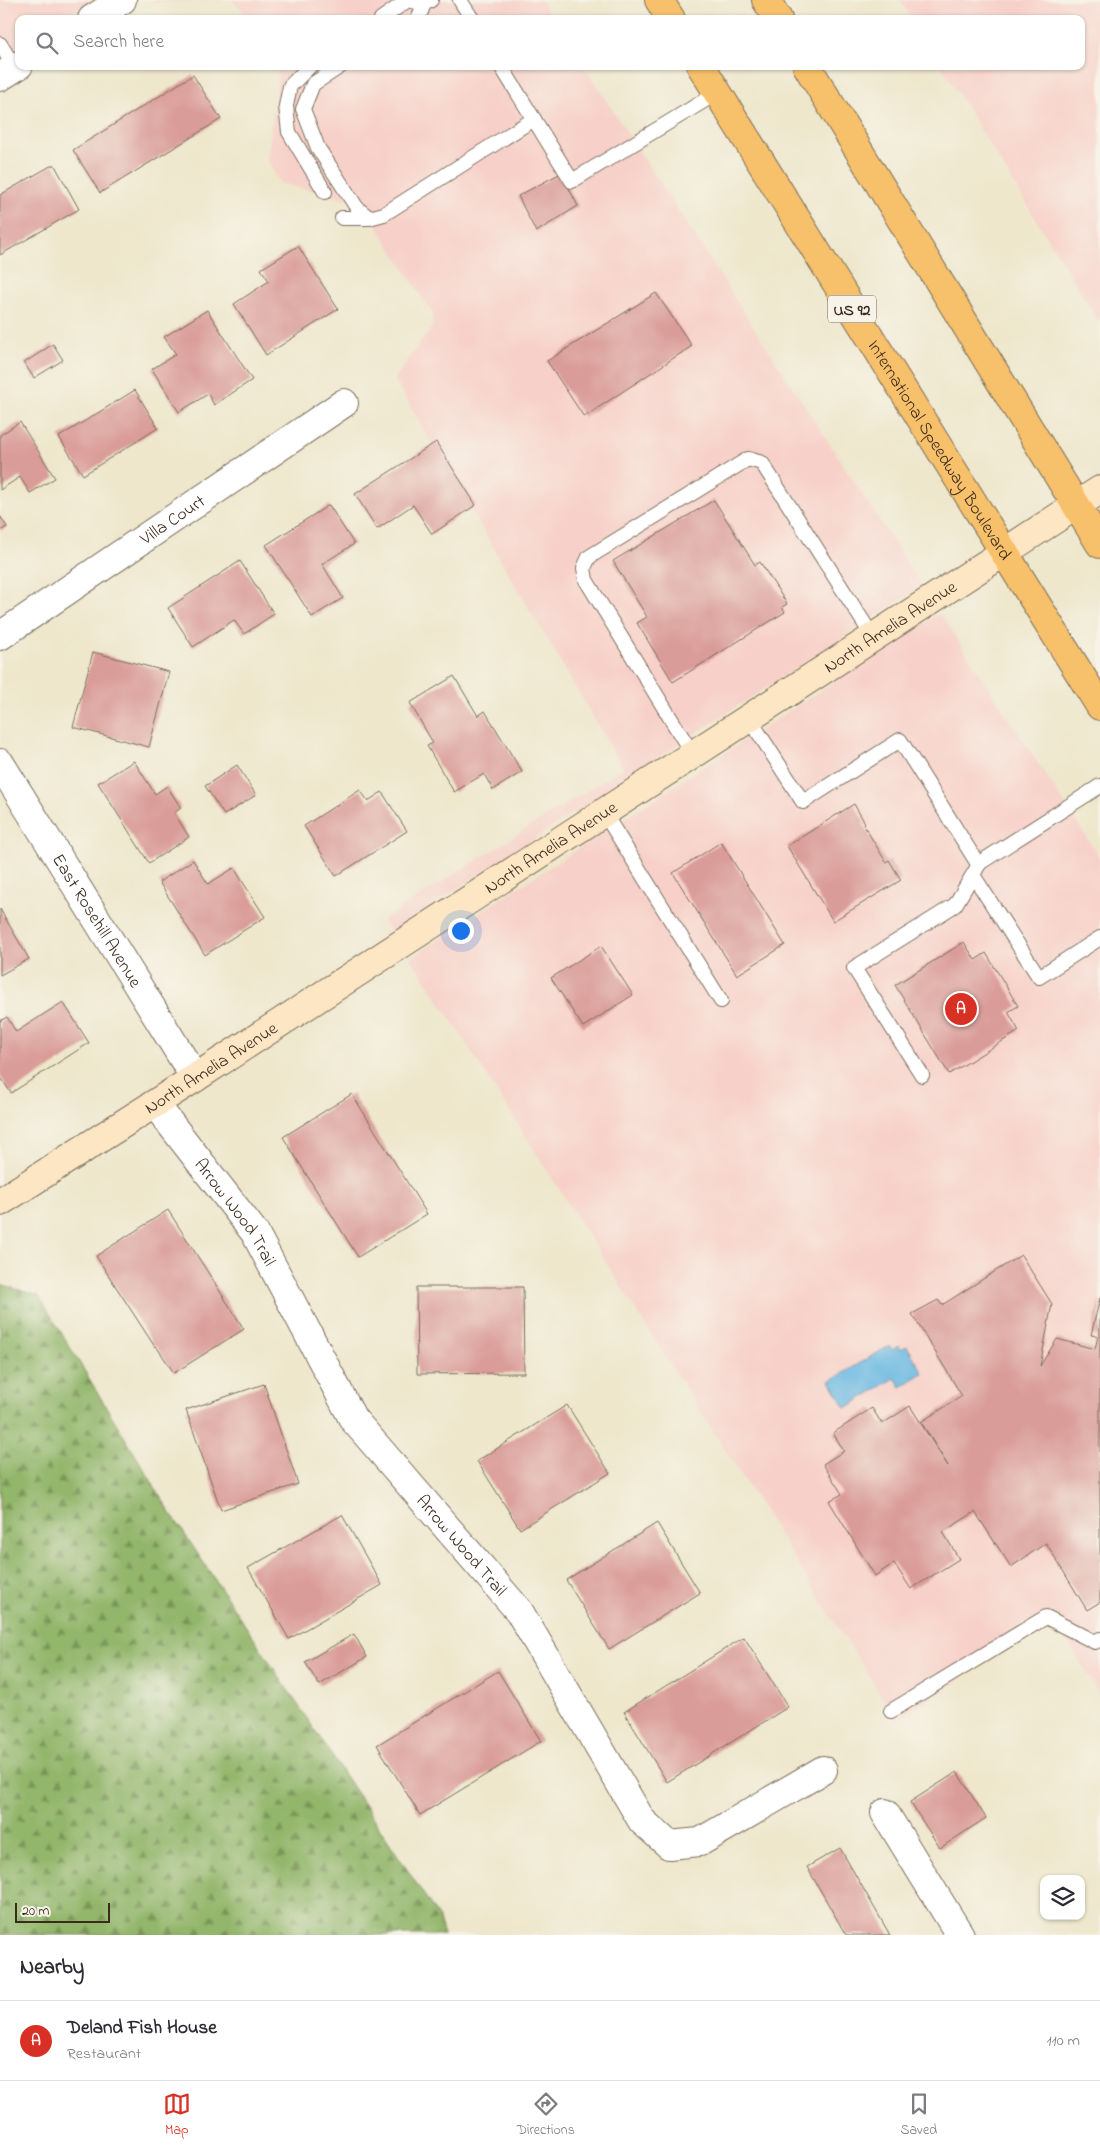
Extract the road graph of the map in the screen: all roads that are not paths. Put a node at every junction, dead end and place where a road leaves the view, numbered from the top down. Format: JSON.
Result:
{"nodes":[{"id":1,"x":122,"y":0,"type":"edge"},
{"id":2,"x":460,"y":0,"type":"edge"},
{"id":3,"x":659,"y":0,"type":"edge"},
{"id":4,"x":766,"y":0,"type":"edge"},
{"id":5,"x":428,"y":2,"type":"edge"},
{"id":6,"x":98,"y":15,"type":"edge"},
{"id":7,"x":387,"y":15,"type":"edge"},
{"id":8,"x":420,"y":15,"type":"edge"},
{"id":9,"x":469,"y":15,"type":"edge"},
{"id":10,"x":668,"y":15,"type":"edge"},
{"id":11,"x":775,"y":15,"type":"edge"},
{"id":12,"x":0,"y":44,"type":"edge"},
{"id":13,"x":11,"y":70,"type":"edge"},
{"id":14,"x":306,"y":70,"type":"edge"},
{"id":15,"x":335,"y":70,"type":"edge"},
{"id":16,"x":504,"y":70,"type":"edge"},
{"id":17,"x":703,"y":70,"type":"edge"},
{"id":18,"x":809,"y":70,"type":"edge"},
{"id":19,"x":717,"y":93,"type":"junction"},
{"id":20,"x":534,"y":118,"type":"junction"},
{"id":21,"x":325,"y":192,"type":"dead end"},
{"id":22,"x":342,"y":218,"type":"dead end"},
{"id":23,"x":369,"y":218,"type":"junction"},
{"id":24,"x":344,"y":403,"type":"dead end"},
{"id":25,"x":1100,"y":490,"type":"edge"},
{"id":26,"x":1076,"y":505,"type":"junction"},
{"id":27,"x":1100,"y":544,"type":"edge"},
{"id":28,"x":1004,"y":551,"type":"junction"},
{"id":29,"x":0,"y":636,"type":"edge"},
{"id":30,"x":873,"y":637,"type":"junction"},
{"id":31,"x":1100,"y":706,"type":"edge"},
{"id":32,"x":749,"y":718,"type":"junction"},
{"id":33,"x":693,"y":755,"type":"junction"},
{"id":34,"x":0,"y":763,"type":"edge"},
{"id":35,"x":1100,"y":786,"type":"edge"},
{"id":36,"x":604,"y":813,"type":"junction"},
{"id":37,"x":981,"y":861,"type":"junction"},
{"id":38,"x":973,"y":875,"type":"junction"},
{"id":39,"x":1100,"y":938,"type":"edge"},
{"id":40,"x":721,"y":1001,"type":"dead end"},
{"id":41,"x":922,"y":1075,"type":"dead end"},
{"id":42,"x":195,"y":1078,"type":"junction"},
{"id":43,"x":155,"y":1104,"type":"junction"},
{"id":44,"x":0,"y":1202,"type":"edge"},
{"id":45,"x":1100,"y":1639,"type":"edge"},
{"id":46,"x":891,"y":1711,"type":"dead end"},
{"id":47,"x":823,"y":1770,"type":"dead end"},
{"id":48,"x":885,"y":1813,"type":"dead end"},
{"id":49,"x":960,"y":1935,"type":"edge"}],
"edges":[{"from":1,"to":6,"type":"street"},
{"from":2,"to":9,"type":"lane"},
{"from":3,"to":10,"type":"main road"},
{"from":4,"to":11,"type":"main road"},
{"from":5,"to":7,"type":"lane"},
{"from":5,"to":8,"type":"lane"},
{"from":12,"to":13,"type":"lane"},
{"from":14,"to":21,"type":"lane"},
{"from":15,"to":23,"type":"lane"},
{"from":16,"to":20,"type":"lane"},
{"from":17,"to":19,"type":"main road","name":"International Speedway Boulevard","number":"US 92"},
{"from":18,"to":26,"type":"main road"},
{"from":19,"to":20,"type":"lane"},
{"from":19,"to":28,"type":"main road","name":"International Speedway Boulevard","number":"US 92"},
{"from":20,"to":23,"type":"lane"},
{"from":22,"to":23,"type":"lane"},
{"from":24,"to":29,"type":"street","name":"Villa Court"},
{"from":25,"to":26,"type":"main road","name":"North Amelia Avenue"},
{"from":26,"to":27,"type":"main road"},
{"from":26,"to":28,"type":"main road","name":"North Amelia Avenue"},
{"from":28,"to":30,"type":"main road","name":"North Amelia Avenue"},
{"from":28,"to":31,"type":"main road","name":"International Speedway Boulevard","number":"US 92"},
{"from":30,"to":32,"type":"main road","name":"North Amelia Avenue"},
{"from":30,"to":33,"type":"lane"},
{"from":32,"to":33,"type":"main road","name":"North Amelia Avenue"},
{"from":32,"to":37,"type":"lane"},
{"from":33,"to":36,"type":"main road","name":"North Amelia Avenue"},
{"from":34,"to":42,"type":"street","name":"East Rosehill Avenue"},
{"from":35,"to":37,"type":"lane"},
{"from":36,"to":40,"type":"lane"},
{"from":36,"to":42,"type":"main road","name":"North Amelia Avenue"},
{"from":37,"to":38,"type":"lane"},
{"from":38,"to":39,"type":"lane"},
{"from":38,"to":41,"type":"lane"},
{"from":42,"to":43,"type":"main road","name":"North Amelia Avenue"},
{"from":43,"to":44,"type":"main road","name":"North Amelia Avenue"},
{"from":43,"to":47,"type":"street","name":"Arrow Wood Trail"},
{"from":45,"to":46,"type":"lane"},
{"from":48,"to":49,"type":"street"}]}
